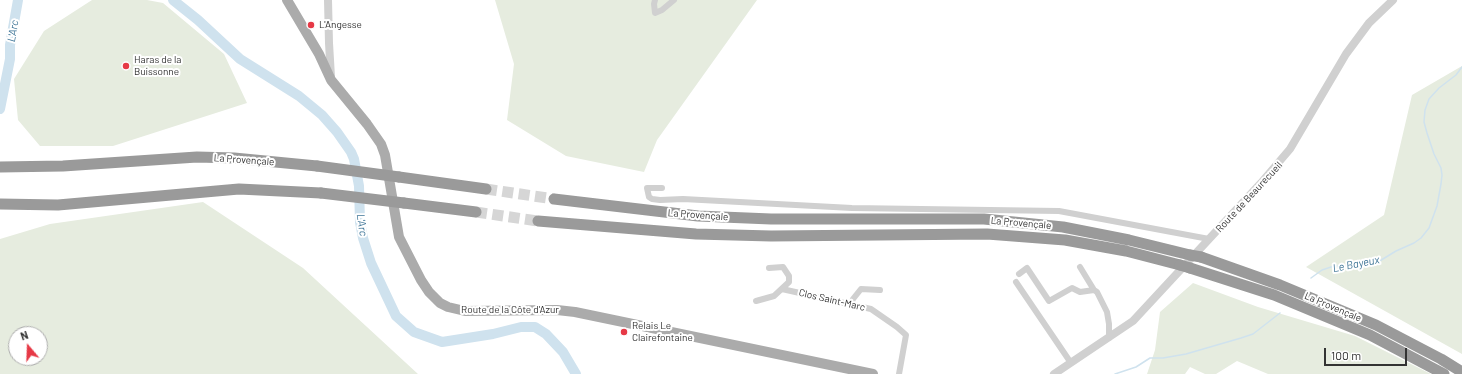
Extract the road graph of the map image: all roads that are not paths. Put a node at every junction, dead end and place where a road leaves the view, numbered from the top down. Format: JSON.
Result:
{"nodes":[{"id":1,"x":287,"y":0,"type":"edge"},
{"id":2,"x":328,"y":0,"type":"edge"},
{"id":3,"x":656,"y":0,"type":"edge"},
{"id":4,"x":674,"y":0,"type":"edge"},
{"id":5,"x":1393,"y":0,"type":"edge"},
{"id":6,"x":331,"y":80,"type":"junction"},
{"id":7,"x":0,"y":167,"type":"edge"},
{"id":8,"x":662,"y":188,"type":"dead end"},
{"id":9,"x":486,"y":189,"type":"tunnel mouth"},
{"id":10,"x":554,"y":199,"type":"tunnel mouth"},
{"id":11,"x":0,"y":204,"type":"edge"},
{"id":12,"x":476,"y":212,"type":"tunnel mouth"},
{"id":13,"x":538,"y":221,"type":"tunnel mouth"},
{"id":14,"x":1209,"y":239,"type":"junction"},
{"id":15,"x":1080,"y":267,"type":"dead end"},
{"id":16,"x":769,"y":268,"type":"dead end"},
{"id":17,"x":1019,"y":274,"type":"dead end"},
{"id":18,"x":1016,"y":282,"type":"dead end"},
{"id":19,"x":782,"y":289,"type":"junction"},
{"id":20,"x":880,"y":290,"type":"dead end"},
{"id":21,"x":1094,"y":290,"type":"junction"},
{"id":22,"x":756,"y":301,"type":"dead end"},
{"id":23,"x":851,"y":305,"type":"junction"},
{"id":24,"x":1109,"y":338,"type":"junction"},
{"id":25,"x":1071,"y":363,"type":"junction"},
{"id":26,"x":1462,"y":372,"type":"edge"},
{"id":27,"x":873,"y":374,"type":"edge"},
{"id":28,"x":899,"y":374,"type":"edge"},
{"id":29,"x":1054,"y":374,"type":"edge"},
{"id":30,"x":1444,"y":374,"type":"edge"}],
"edges":[{"from":1,"to":6,"type":"main road","name":"Route de la Côte d'Azur"},
{"from":2,"to":6,"type":"street"},
{"from":3,"to":4,"type":"street"},
{"from":5,"to":14,"type":"street","name":"Route de Beaurecueil"},
{"from":6,"to":27,"type":"main road","name":"Route de la Côte d'Azur"},
{"from":7,"to":9,"type":"highway","name":"La Provençale","bridge":true},
{"from":8,"to":14,"type":"street"},
{"from":10,"to":26,"type":"highway","name":"La Provençale"},
{"from":11,"to":12,"type":"highway","bridge":true},
{"from":13,"to":30,"type":"highway","name":"La Provençale"},
{"from":14,"to":24,"type":"street","name":"Route de Beaurecueil"},
{"from":15,"to":21,"type":"street"},
{"from":16,"to":19,"type":"street"},
{"from":17,"to":21,"type":"street"},
{"from":18,"to":25,"type":"street"},
{"from":19,"to":22,"type":"street"},
{"from":19,"to":23,"type":"street","name":"Clos Saint-Marc"},
{"from":20,"to":23,"type":"street"},
{"from":21,"to":24,"type":"street"},
{"from":23,"to":28,"type":"street","name":"Clos Saint-Marc"},
{"from":24,"to":25,"type":"street","name":"Route de Beaurecueil"},
{"from":25,"to":29,"type":"street","name":"Route de Beaurecueil"}]}
